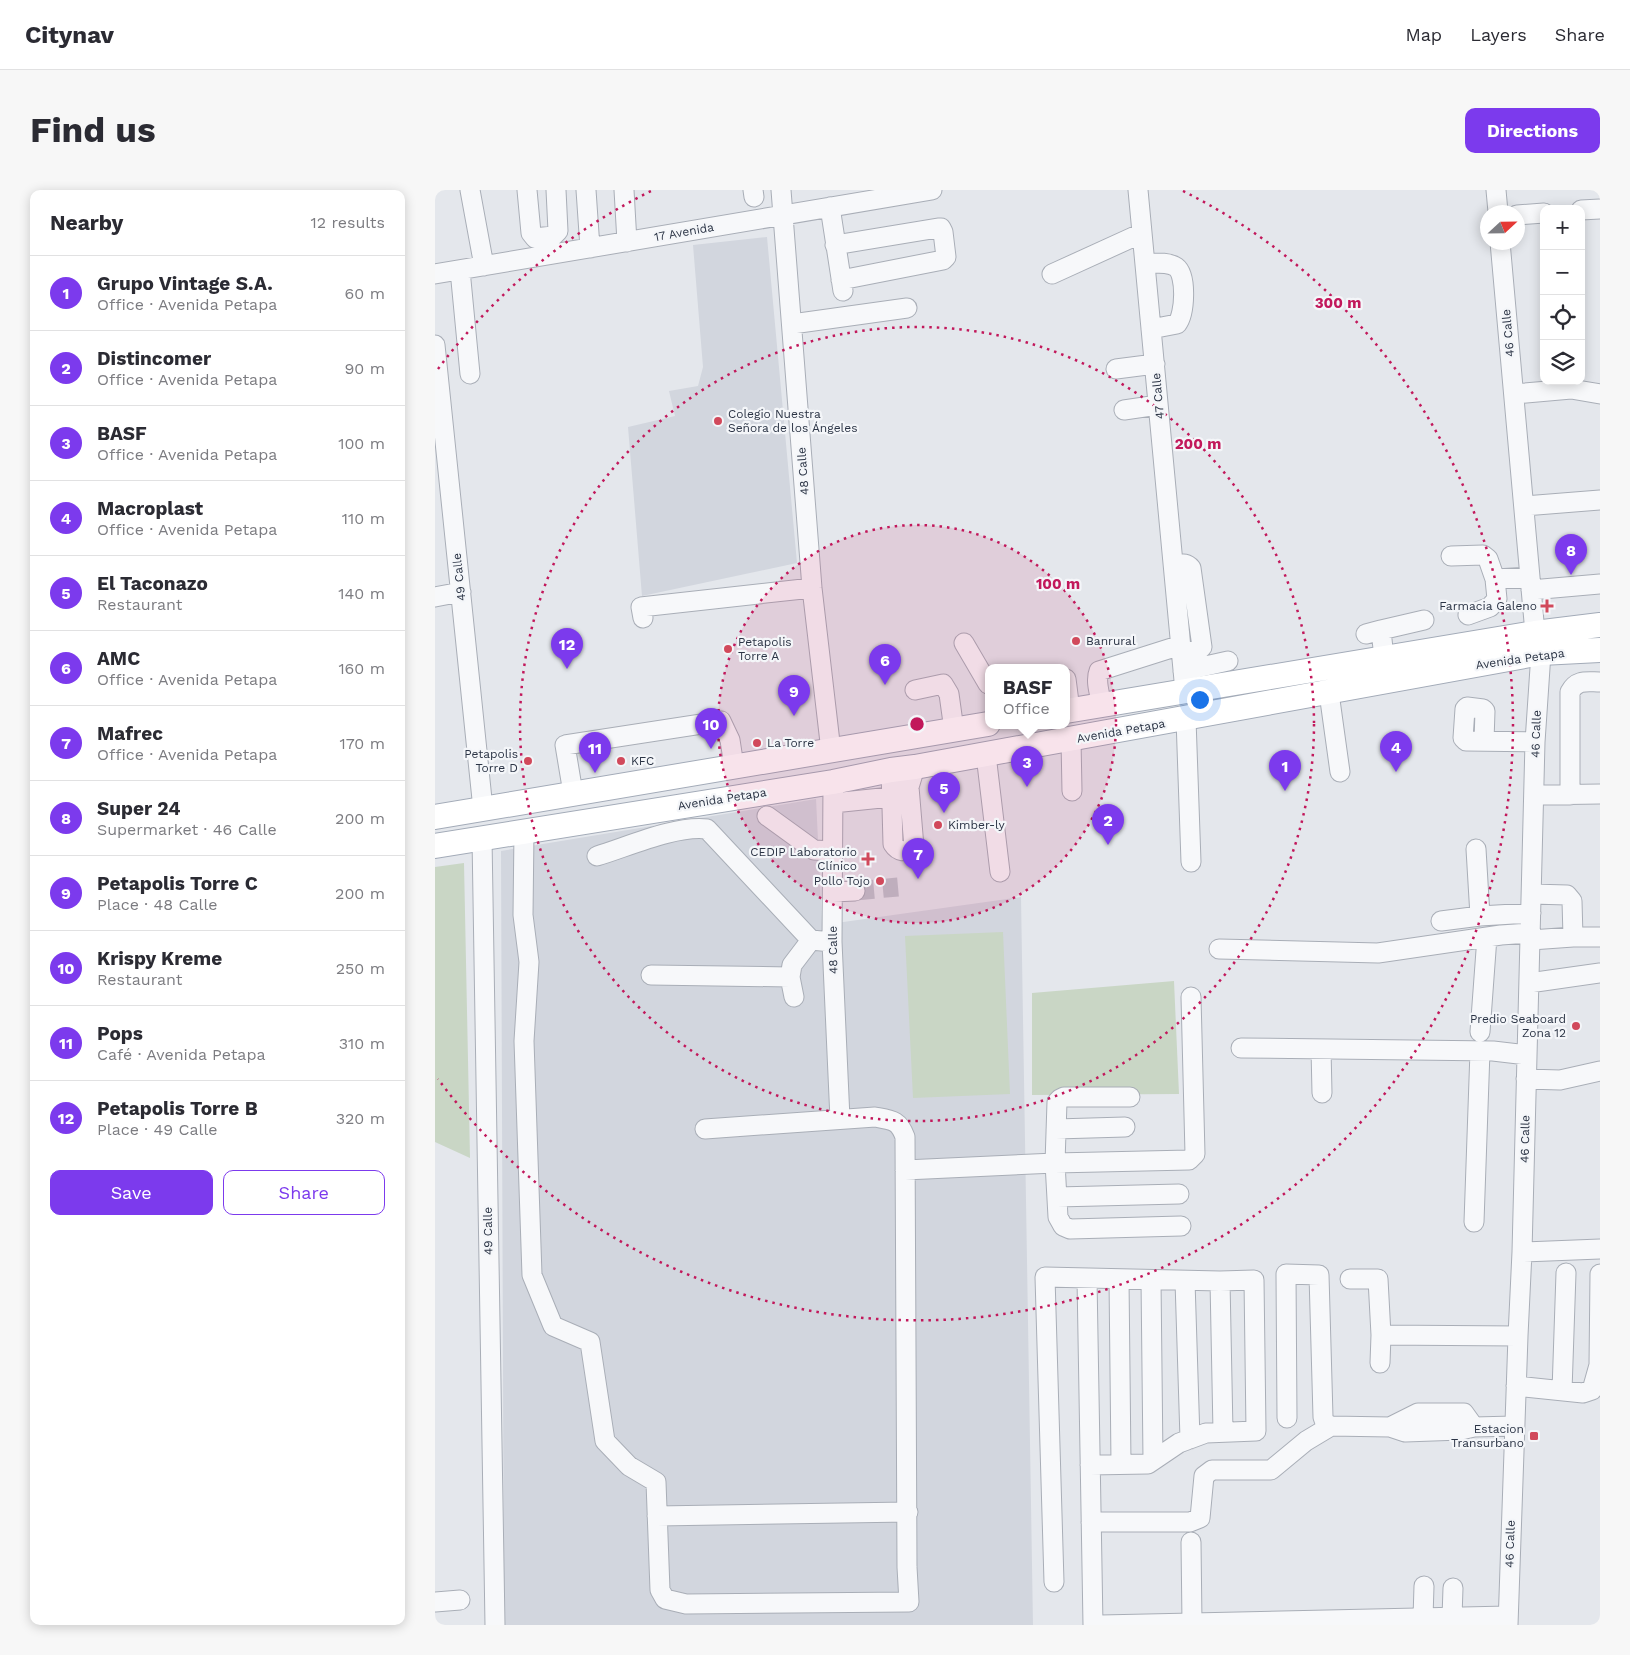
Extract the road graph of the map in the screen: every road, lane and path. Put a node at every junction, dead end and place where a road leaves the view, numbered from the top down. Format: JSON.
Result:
{"nodes":[{"id":1,"x":470,"y":190,"type":"edge"},
{"id":2,"x":527,"y":190,"type":"edge"},
{"id":3,"x":624,"y":190,"type":"edge"},
{"id":4,"x":781,"y":190,"type":"edge"},
{"id":5,"x":933,"y":190,"type":"edge"},
{"id":6,"x":1138,"y":190,"type":"edge"},
{"id":7,"x":1496,"y":190,"type":"edge"},
{"id":8,"x":586,"y":196,"type":"edge"},
{"id":9,"x":556,"y":198,"type":"edge"},
{"id":10,"x":1497,"y":205,"type":"edge"},
{"id":11,"x":830,"y":207,"type":"junction"},
{"id":12,"x":1600,"y":209,"type":"edge"},
{"id":13,"x":1585,"y":210,"type":"edge"},
{"id":14,"x":1540,"y":213,"type":"edge"},
{"id":15,"x":1525,"y":214,"type":"edge"},
{"id":16,"x":783,"y":215,"type":"junction"},
{"id":17,"x":1142,"y":233,"type":"junction"},
{"id":18,"x":627,"y":242,"type":"junction"},
{"id":19,"x":835,"y":245,"type":"junction"},
{"id":20,"x":590,"y":248,"type":"junction"},
{"id":21,"x":1501,"y":250,"type":"edge"},
{"id":22,"x":1145,"y":263,"type":"junction"},
{"id":23,"x":484,"y":266,"type":"junction"},
{"id":24,"x":460,"y":270,"type":"junction"},
{"id":25,"x":435,"y":274,"type":"edge"},
{"id":26,"x":1052,"y":274,"type":"dead end"},
{"id":27,"x":907,"y":308,"type":"dead end"},
{"id":28,"x":792,"y":324,"type":"junction"},
{"id":29,"x":1151,"y":329,"type":"junction"},
{"id":30,"x":435,"y":346,"type":"edge"},
{"id":31,"x":1155,"y":364,"type":"junction"},
{"id":32,"x":1116,"y":369,"type":"dead end"},
{"id":33,"x":470,"y":374,"type":"dead end"},
{"id":34,"x":1514,"y":394,"type":"junction"},
{"id":35,"x":1600,"y":394,"type":"edge"},
{"id":36,"x":1158,"y":405,"type":"junction"},
{"id":37,"x":1124,"y":410,"type":"dead end"},
{"id":38,"x":1600,"y":500,"type":"edge"},
{"id":39,"x":1524,"y":506,"type":"junction"},
{"id":40,"x":1451,"y":556,"type":"dead end"},
{"id":41,"x":1495,"y":579,"type":"junction"},
{"id":42,"x":1531,"y":584,"type":"junction"},
{"id":43,"x":1600,"y":584,"type":"edge"},
{"id":44,"x":813,"y":588,"type":"junction"},
{"id":45,"x":461,"y":592,"type":"junction"},
{"id":46,"x":435,"y":597,"type":"edge"},
{"id":47,"x":1467,"y":615,"type":"dead end"},
{"id":48,"x":643,"y":618,"type":"dead end"},
{"id":49,"x":1424,"y":620,"type":"dead end"},
{"id":50,"x":1600,"y":625,"type":"edge"},
{"id":51,"x":964,"y":643,"type":"dead end"},
{"id":52,"x":1538,"y":643,"type":"junction"},
{"id":53,"x":1600,"y":650,"type":"edge"},
{"id":54,"x":1384,"y":658,"type":"junction"},
{"id":55,"x":1228,"y":661,"type":"dead end"},
{"id":56,"x":1183,"y":665,"type":"junction"},
{"id":57,"x":985,"y":679,"type":"edge"},
{"id":58,"x":1600,"y":682,"type":"edge"},
{"id":59,"x":915,"y":690,"type":"dead end"},
{"id":60,"x":1329,"y":693,"type":"junction"},
{"id":61,"x":1101,"y":705,"type":"junction"},
{"id":62,"x":1070,"y":711,"type":"edge"},
{"id":63,"x":1186,"y":719,"type":"junction"},
{"id":64,"x":985,"y":725,"type":"edge"},
{"id":65,"x":954,"y":730,"type":"junction"},
{"id":66,"x":1071,"y":740,"type":"junction"},
{"id":67,"x":1485,"y":741,"type":"dead end"},
{"id":68,"x":1535,"y":742,"type":"junction"},
{"id":69,"x":831,"y":751,"type":"junction"},
{"id":70,"x":986,"y":755,"type":"junction"},
{"id":71,"x":734,"y":766,"type":"junction"},
{"id":72,"x":915,"y":767,"type":"junction"},
{"id":73,"x":891,"y":770,"type":"junction"},
{"id":74,"x":1340,"y":772,"type":"dead end"},
{"id":75,"x":1072,"y":791,"type":"dead end"},
{"id":76,"x":833,"y":792,"type":"junction"},
{"id":77,"x":573,"y":793,"type":"junction"},
{"id":78,"x":1600,"y":794,"type":"edge"},
{"id":79,"x":1570,"y":795,"type":"junction"},
{"id":80,"x":1535,"y":796,"type":"junction"},
{"id":81,"x":891,"y":797,"type":"junction"},
{"id":82,"x":483,"y":809,"type":"junction"},
{"id":83,"x":767,"y":816,"type":"dead end"},
{"id":84,"x":435,"y":817,"type":"edge"},
{"id":85,"x":524,"y":831,"type":"junction"},
{"id":86,"x":482,"y":838,"type":"junction"},
{"id":87,"x":435,"y":846,"type":"edge"},
{"id":88,"x":1476,"y":849,"type":"dead end"},
{"id":89,"x":833,"y":851,"type":"junction"},
{"id":90,"x":597,"y":856,"type":"dead end"},
{"id":91,"x":1191,"y":862,"type":"dead end"},
{"id":92,"x":1000,"y":872,"type":"dead end"},
{"id":93,"x":855,"y":890,"type":"tunnel mouth"},
{"id":94,"x":833,"y":892,"type":"junction"},
{"id":95,"x":1532,"y":894,"type":"junction"},
{"id":96,"x":1531,"y":913,"type":"junction"},
{"id":97,"x":1480,"y":916,"type":"junction"},
{"id":98,"x":1441,"y":921,"type":"dead end"},
{"id":99,"x":1531,"y":936,"type":"junction"},
{"id":100,"x":1573,"y":936,"type":"junction"},
{"id":101,"x":1487,"y":937,"type":"junction"},
{"id":102,"x":1600,"y":937,"type":"edge"},
{"id":103,"x":811,"y":940,"type":"junction"},
{"id":104,"x":832,"y":942,"type":"junction"},
{"id":105,"x":1219,"y":949,"type":"dead end"},
{"id":106,"x":1600,"y":973,"type":"edge"},
{"id":107,"x":651,"y":975,"type":"dead end"},
{"id":108,"x":790,"y":977,"type":"junction"},
{"id":109,"x":1529,"y":983,"type":"junction"},
{"id":110,"x":794,"y":997,"type":"dead end"},
{"id":111,"x":1191,"y":997,"type":"dead end"},
{"id":112,"x":1480,"y":1041,"type":"junction"},
{"id":113,"x":1241,"y":1048,"type":"dead end"},
{"id":114,"x":1321,"y":1049,"type":"junction"},
{"id":115,"x":1527,"y":1055,"type":"junction"},
{"id":116,"x":1600,"y":1071,"type":"edge"},
{"id":117,"x":1526,"y":1079,"type":"junction"},
{"id":118,"x":1322,"y":1093,"type":"dead end"},
{"id":119,"x":1130,"y":1097,"type":"dead end"},
{"id":120,"x":840,"y":1119,"type":"junction"},
{"id":121,"x":1125,"y":1127,"type":"dead end"},
{"id":122,"x":705,"y":1129,"type":"dead end"},
{"id":123,"x":1056,"y":1129,"type":"junction"},
{"id":124,"x":1055,"y":1163,"type":"junction"},
{"id":125,"x":905,"y":1170,"type":"junction"},
{"id":126,"x":1179,"y":1194,"type":"dead end"},
{"id":127,"x":1057,"y":1197,"type":"junction"},
{"id":128,"x":1474,"y":1222,"type":"dead end"},
{"id":129,"x":1181,"y":1226,"type":"dead end"},
{"id":130,"x":1600,"y":1249,"type":"edge"},
{"id":131,"x":1522,"y":1252,"type":"junction"},
{"id":132,"x":1286,"y":1274,"type":"junction"},
{"id":133,"x":1566,"y":1274,"type":"dead end"},
{"id":134,"x":1600,"y":1274,"type":"edge"},
{"id":135,"x":1350,"y":1278,"type":"dead end"},
{"id":136,"x":1087,"y":1279,"type":"junction"},
{"id":137,"x":1119,"y":1279,"type":"junction"},
{"id":138,"x":1151,"y":1280,"type":"junction"},
{"id":139,"x":1185,"y":1280,"type":"junction"},
{"id":140,"x":1254,"y":1280,"type":"junction"},
{"id":141,"x":1220,"y":1281,"type":"junction"},
{"id":142,"x":1381,"y":1335,"type":"junction"},
{"id":143,"x":1518,"y":1336,"type":"junction"},
{"id":144,"x":1380,"y":1363,"type":"dead end"},
{"id":145,"x":1516,"y":1386,"type":"junction"},
{"id":146,"x":1562,"y":1391,"type":"junction"},
{"id":147,"x":1287,"y":1418,"type":"dead end"},
{"id":148,"x":1331,"y":1426,"type":"junction"},
{"id":149,"x":1515,"y":1426,"type":"junction"},
{"id":150,"x":1223,"y":1432,"type":"junction"},
{"id":151,"x":1190,"y":1439,"type":"junction"},
{"id":152,"x":1153,"y":1460,"type":"junction"},
{"id":153,"x":1121,"y":1464,"type":"junction"},
{"id":154,"x":1090,"y":1465,"type":"junction"},
{"id":155,"x":908,"y":1512,"type":"junction"},
{"id":156,"x":657,"y":1516,"type":"junction"},
{"id":157,"x":1091,"y":1522,"type":"junction"},
{"id":158,"x":1191,"y":1542,"type":"dead end"},
{"id":159,"x":1054,"y":1582,"type":"dead end"},
{"id":160,"x":1424,"y":1586,"type":"dead end"},
{"id":161,"x":1453,"y":1588,"type":"dead end"},
{"id":162,"x":460,"y":1600,"type":"dead end"},
{"id":163,"x":435,"y":1602,"type":"edge"},
{"id":164,"x":1423,"y":1618,"type":"junction"},
{"id":165,"x":1452,"y":1618,"type":"junction"},
{"id":166,"x":1508,"y":1621,"type":"edge"},
{"id":167,"x":1192,"y":1623,"type":"junction"},
{"id":168,"x":495,"y":1625,"type":"edge"},
{"id":169,"x":1093,"y":1625,"type":"edge"},
{"id":170,"x":1101,"y":1625,"type":"edge"}],
"edges":[{"from":1,"to":23,"type":"street"},
{"from":2,"to":9,"type":"street"},
{"from":3,"to":18,"type":"street"},
{"from":4,"to":16,"type":"street","name":"48 Calle"},
{"from":5,"to":11,"type":"street","name":"17 Avenida"},
{"from":6,"to":17,"type":"street","name":"47 Calle"},
{"from":7,"to":10,"type":"street"},
{"from":8,"to":9,"type":"street"},
{"from":8,"to":20,"type":"street"},
{"from":11,"to":16,"type":"street","name":"17 Avenida"},
{"from":11,"to":19,"type":"street"},
{"from":12,"to":13,"type":"street"},
{"from":14,"to":15,"type":"street"},
{"from":16,"to":18,"type":"street","name":"17 Avenida"},
{"from":16,"to":28,"type":"street","name":"48 Calle"},
{"from":17,"to":22,"type":"street","name":"47 Calle"},
{"from":17,"to":26,"type":"street"},
{"from":18,"to":20,"type":"street","name":"17 Avenida"},
{"from":19,"to":19,"type":"street"},
{"from":20,"to":23,"type":"street","name":"17 Avenida"},
{"from":21,"to":34,"type":"street","name":"46 Calle"},
{"from":22,"to":29,"type":"street","name":"47 Calle"},
{"from":22,"to":29,"type":"street"},
{"from":23,"to":24,"type":"street","name":"17 Avenida"},
{"from":24,"to":25,"type":"street","name":"17 Avenida"},
{"from":24,"to":33,"type":"street"},
{"from":27,"to":28,"type":"street"},
{"from":28,"to":44,"type":"street","name":"48 Calle"},
{"from":29,"to":31,"type":"street","name":"47 Calle"},
{"from":30,"to":45,"type":"street","name":"49 Calle"},
{"from":31,"to":32,"type":"street"},
{"from":31,"to":36,"type":"street","name":"47 Calle"},
{"from":34,"to":35,"type":"street"},
{"from":34,"to":39,"type":"street","name":"46 Calle"},
{"from":36,"to":37,"type":"street"},
{"from":36,"to":56,"type":"street","name":"47 Calle"},
{"from":38,"to":39,"type":"street"},
{"from":39,"to":42,"type":"street","name":"46 Calle"},
{"from":40,"to":41,"type":"street"},
{"from":41,"to":42,"type":"street"},
{"from":41,"to":47,"type":"street"},
{"from":42,"to":43,"type":"street"},
{"from":42,"to":52,"type":"street","name":"46 Calle"},
{"from":44,"to":48,"type":"street"},
{"from":44,"to":69,"type":"street","name":"48 Calle"},
{"from":45,"to":46,"type":"street"},
{"from":45,"to":82,"type":"street","name":"49 Calle"},
{"from":49,"to":54,"type":"street"},
{"from":50,"to":52,"type":"main road","name":"Avenida Petapa"},
{"from":51,"to":57,"type":"street"},
{"from":52,"to":53,"type":"main road","name":"Avenida Petapa"},
{"from":52,"to":54,"type":"main road","name":"Avenida Petapa"},
{"from":52,"to":60,"type":"main road","name":"Avenida Petapa"},
{"from":52,"to":68,"type":"street","name":"46 Calle"},
{"from":54,"to":56,"type":"main road","name":"Avenida Petapa"},
{"from":55,"to":56,"type":"street"},
{"from":56,"to":61,"type":"main road","name":"Avenida Petapa"},
{"from":56,"to":61,"type":"street"},
{"from":58,"to":79,"type":"street"},
{"from":59,"to":65,"type":"street"},
{"from":60,"to":63,"type":"main road","name":"Avenida Petapa"},
{"from":60,"to":74,"type":"street"},
{"from":61,"to":62,"type":"main road","name":"Avenida Petapa"},
{"from":63,"to":66,"type":"main road","name":"Avenida Petapa"},
{"from":63,"to":91,"type":"street"},
{"from":64,"to":65,"type":"main road"},
{"from":65,"to":69,"type":"main road"},
{"from":66,"to":70,"type":"main road","name":"Avenida Petapa"},
{"from":66,"to":75,"type":"street"},
{"from":67,"to":68,"type":"street"},
{"from":68,"to":80,"type":"street","name":"46 Calle"},
{"from":69,"to":71,"type":"main road"},
{"from":69,"to":76,"type":"main road"},
{"from":70,"to":72,"type":"main road","name":"Avenida Petapa"},
{"from":70,"to":92,"type":"street"},
{"from":71,"to":77,"type":"main road"},
{"from":71,"to":77,"type":"street"},
{"from":72,"to":73,"type":"main road","name":"Avenida Petapa"},
{"from":72,"to":81,"type":"street"},
{"from":73,"to":76,"type":"main road","name":"Avenida Petapa"},
{"from":73,"to":81,"type":"street"},
{"from":76,"to":81,"type":"street"},
{"from":76,"to":85,"type":"main road","name":"Avenida Petapa"},
{"from":76,"to":89,"type":"street","name":"48 Calle"},
{"from":77,"to":82,"type":"main road"},
{"from":78,"to":79,"type":"street"},
{"from":79,"to":80,"type":"street"},
{"from":80,"to":95,"type":"street","name":"46 Calle"},
{"from":82,"to":84,"type":"main road"},
{"from":83,"to":89,"type":"street"},
{"from":85,"to":86,"type":"main road","name":"Avenida Petapa"},
{"from":85,"to":156,"type":"street"},
{"from":86,"to":87,"type":"main road","name":"Avenida Petapa"},
{"from":86,"to":168,"type":"street","name":"49 Calle"},
{"from":88,"to":97,"type":"street"},
{"from":89,"to":94,"type":"street","name":"48 Calle"},
{"from":90,"to":103,"type":"street"},
{"from":93,"to":94,"type":"street"},
{"from":94,"to":104,"type":"street","name":"48 Calle"},
{"from":95,"to":96,"type":"street","name":"46 Calle"},
{"from":95,"to":100,"type":"street"},
{"from":96,"to":97,"type":"street"},
{"from":96,"to":99,"type":"street","name":"46 Calle"},
{"from":97,"to":98,"type":"street"},
{"from":99,"to":100,"type":"street"},
{"from":99,"to":101,"type":"street"},
{"from":99,"to":109,"type":"street","name":"46 Calle"},
{"from":100,"to":102,"type":"street"},
{"from":101,"to":105,"type":"street"},
{"from":101,"to":112,"type":"street"},
{"from":103,"to":104,"type":"street"},
{"from":103,"to":108,"type":"street"},
{"from":104,"to":120,"type":"street","name":"48 Calle"},
{"from":106,"to":109,"type":"street"},
{"from":107,"to":108,"type":"street"},
{"from":108,"to":110,"type":"street"},
{"from":109,"to":115,"type":"street","name":"46 Calle"},
{"from":111,"to":124,"type":"street"},
{"from":112,"to":114,"type":"street"},
{"from":112,"to":115,"type":"street"},
{"from":112,"to":128,"type":"street"},
{"from":113,"to":114,"type":"street"},
{"from":114,"to":118,"type":"street"},
{"from":115,"to":117,"type":"street","name":"46 Calle"},
{"from":116,"to":117,"type":"street"},
{"from":117,"to":131,"type":"street","name":"46 Calle"},
{"from":119,"to":123,"type":"street"},
{"from":120,"to":122,"type":"street"},
{"from":120,"to":125,"type":"street"},
{"from":121,"to":123,"type":"street"},
{"from":123,"to":124,"type":"street"},
{"from":124,"to":125,"type":"street"},
{"from":124,"to":127,"type":"street"},
{"from":125,"to":155,"type":"street"},
{"from":126,"to":127,"type":"street"},
{"from":127,"to":129,"type":"street"},
{"from":130,"to":131,"type":"street"},
{"from":131,"to":143,"type":"street","name":"46 Calle"},
{"from":132,"to":140,"type":"street"},
{"from":132,"to":147,"type":"street"},
{"from":132,"to":148,"type":"street"},
{"from":133,"to":146,"type":"street"},
{"from":134,"to":146,"type":"street"},
{"from":135,"to":142,"type":"street"},
{"from":136,"to":137,"type":"street"},
{"from":136,"to":154,"type":"street"},
{"from":136,"to":159,"type":"street"},
{"from":137,"to":138,"type":"street"},
{"from":137,"to":153,"type":"street"},
{"from":138,"to":139,"type":"street"},
{"from":138,"to":152,"type":"street"},
{"from":139,"to":141,"type":"street"},
{"from":139,"to":151,"type":"street"},
{"from":140,"to":141,"type":"street"},
{"from":140,"to":150,"type":"street"},
{"from":141,"to":150,"type":"street"},
{"from":142,"to":143,"type":"street"},
{"from":142,"to":144,"type":"street"},
{"from":143,"to":145,"type":"street","name":"46 Calle"},
{"from":145,"to":146,"type":"street"},
{"from":145,"to":149,"type":"street","name":"46 Calle"},
{"from":148,"to":149,"type":"street"},
{"from":148,"to":157,"type":"street"},
{"from":149,"to":166,"type":"street","name":"46 Calle"},
{"from":150,"to":151,"type":"street"},
{"from":151,"to":152,"type":"street"},
{"from":152,"to":153,"type":"street"},
{"from":153,"to":154,"type":"street"},
{"from":154,"to":157,"type":"street"},
{"from":155,"to":156,"type":"street"},
{"from":155,"to":156,"type":"street"},
{"from":157,"to":169,"type":"street"},
{"from":158,"to":167,"type":"street"},
{"from":160,"to":164,"type":"street"},
{"from":161,"to":165,"type":"street"},
{"from":162,"to":163,"type":"street"},
{"from":164,"to":165,"type":"street"},
{"from":164,"to":167,"type":"street"},
{"from":165,"to":166,"type":"street"},
{"from":167,"to":170,"type":"street"}]}
